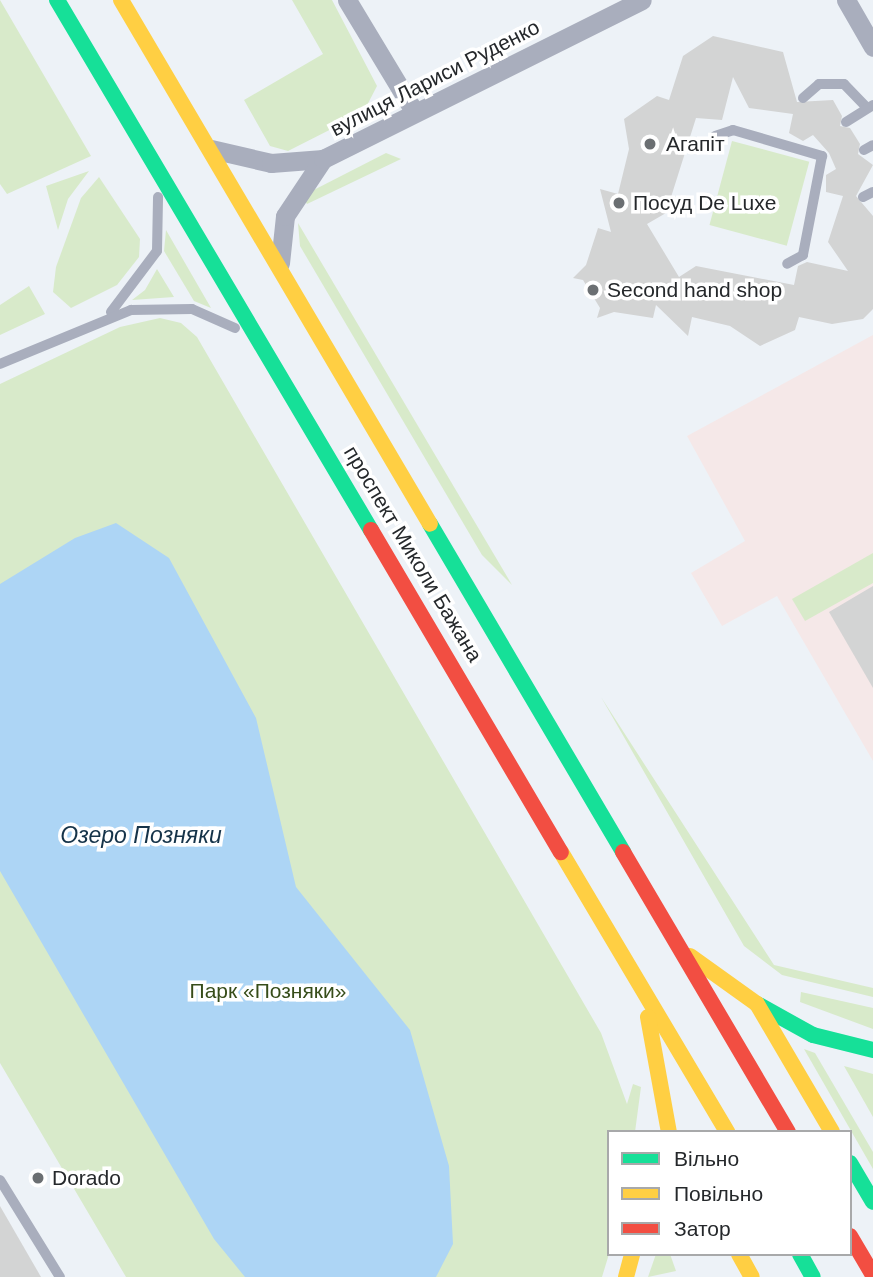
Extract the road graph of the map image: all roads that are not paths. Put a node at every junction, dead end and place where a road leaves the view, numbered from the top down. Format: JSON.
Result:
{"nodes":[{"id":1,"x":57,"y":0,"type":"edge"},
{"id":2,"x":121,"y":0,"type":"edge"},
{"id":3,"x":347,"y":0,"type":"edge"},
{"id":4,"x":642,"y":0,"type":"edge"},
{"id":5,"x":846,"y":0,"type":"edge"},
{"id":6,"x":873,"y":47,"type":"edge"},
{"id":7,"x":803,"y":98,"type":"dead end"},
{"id":8,"x":870,"y":107,"type":"edge"},
{"id":9,"x":414,"y":111,"type":"junction"},
{"id":10,"x":846,"y":122,"type":"dead end"},
{"id":11,"x":715,"y":136,"type":"dead end"},
{"id":12,"x":209,"y":148,"type":"junction"},
{"id":13,"x":323,"y":159,"type":"junction"},
{"id":14,"x":151,"y":162,"type":"junction"},
{"id":15,"x":873,"y":192,"type":"edge"},
{"id":16,"x":863,"y":197,"type":"dead end"},
{"id":17,"x":786,"y":264,"type":"dead end"},
{"id":18,"x":279,"y":267,"type":"junction"},
{"id":19,"x":110,"y":313,"type":"junction"},
{"id":20,"x":264,"y":345,"type":"junction"},
{"id":21,"x":0,"y":364,"type":"edge"},
{"id":22,"x":681,"y":950,"type":"junction"},
{"id":23,"x":639,"y":982,"type":"junction"},
{"id":24,"x":757,"y":1003,"type":"junction"},
{"id":25,"x":873,"y":1050,"type":"edge"},
{"id":26,"x":664,"y":1128,"type":"edge"},
{"id":27,"x":726,"y":1130,"type":"edge"},
{"id":28,"x":787,"y":1130,"type":"edge"},
{"id":29,"x":831,"y":1130,"type":"edge"},
{"id":30,"x":852,"y":1166,"type":"edge"},
{"id":31,"x":0,"y":1180,"type":"edge"},
{"id":32,"x":873,"y":1202,"type":"edge"},
{"id":33,"x":852,"y":1239,"type":"edge"},
{"id":34,"x":631,"y":1256,"type":"edge"},
{"id":35,"x":740,"y":1256,"type":"edge"},
{"id":36,"x":801,"y":1256,"type":"edge"},
{"id":37,"x":873,"y":1275,"type":"edge"},
{"id":38,"x":60,"y":1277,"type":"edge"},
{"id":39,"x":626,"y":1277,"type":"edge"},
{"id":40,"x":752,"y":1277,"type":"edge"},
{"id":41,"x":813,"y":1277,"type":"edge"}],
"edges":[{"from":1,"to":14,"type":"main road","name":"проспект Миколи Бажана"},
{"from":2,"to":12,"type":"main road","name":"проспект Миколи Бажана"},
{"from":3,"to":9,"type":"street"},
{"from":4,"to":9,"type":"street","name":"вулиця Лариси Руденко"},
{"from":5,"to":6,"type":"street"},
{"from":7,"to":8,"type":"lane"},
{"from":8,"to":10,"type":"lane"},
{"from":9,"to":13,"type":"street","name":"вулиця Лариси Руденко"},
{"from":11,"to":17,"type":"lane"},
{"from":12,"to":13,"type":"street","name":"вулиця Лариси Руденко"},
{"from":12,"to":18,"type":"main road","name":"проспект Миколи Бажана"},
{"from":13,"to":18,"type":"street","name":"вулиця Лариси Руденко"},
{"from":14,"to":19,"type":"lane"},
{"from":14,"to":20,"type":"main road","name":"проспект Миколи Бажана"},
{"from":15,"to":16,"type":"lane"},
{"from":18,"to":22,"type":"main road","name":"проспект Миколи Бажана"},
{"from":19,"to":20,"type":"lane"},
{"from":19,"to":21,"type":"lane"},
{"from":20,"to":23,"type":"main road","name":"проспект Миколи Бажана"},
{"from":22,"to":24,"type":"main road"},
{"from":22,"to":28,"type":"main road","name":"проспект Миколи Бажана"},
{"from":23,"to":26,"type":"main road"},
{"from":23,"to":27,"type":"main road","name":"проспект Миколи Бажана"},
{"from":24,"to":25,"type":"main road"},
{"from":24,"to":29,"type":"main road"},
{"from":30,"to":32,"type":"main road"},
{"from":31,"to":38,"type":"lane"},
{"from":33,"to":37,"type":"main road"},
{"from":34,"to":39,"type":"main road"},
{"from":35,"to":40,"type":"main road"},
{"from":36,"to":41,"type":"main road"}]}
